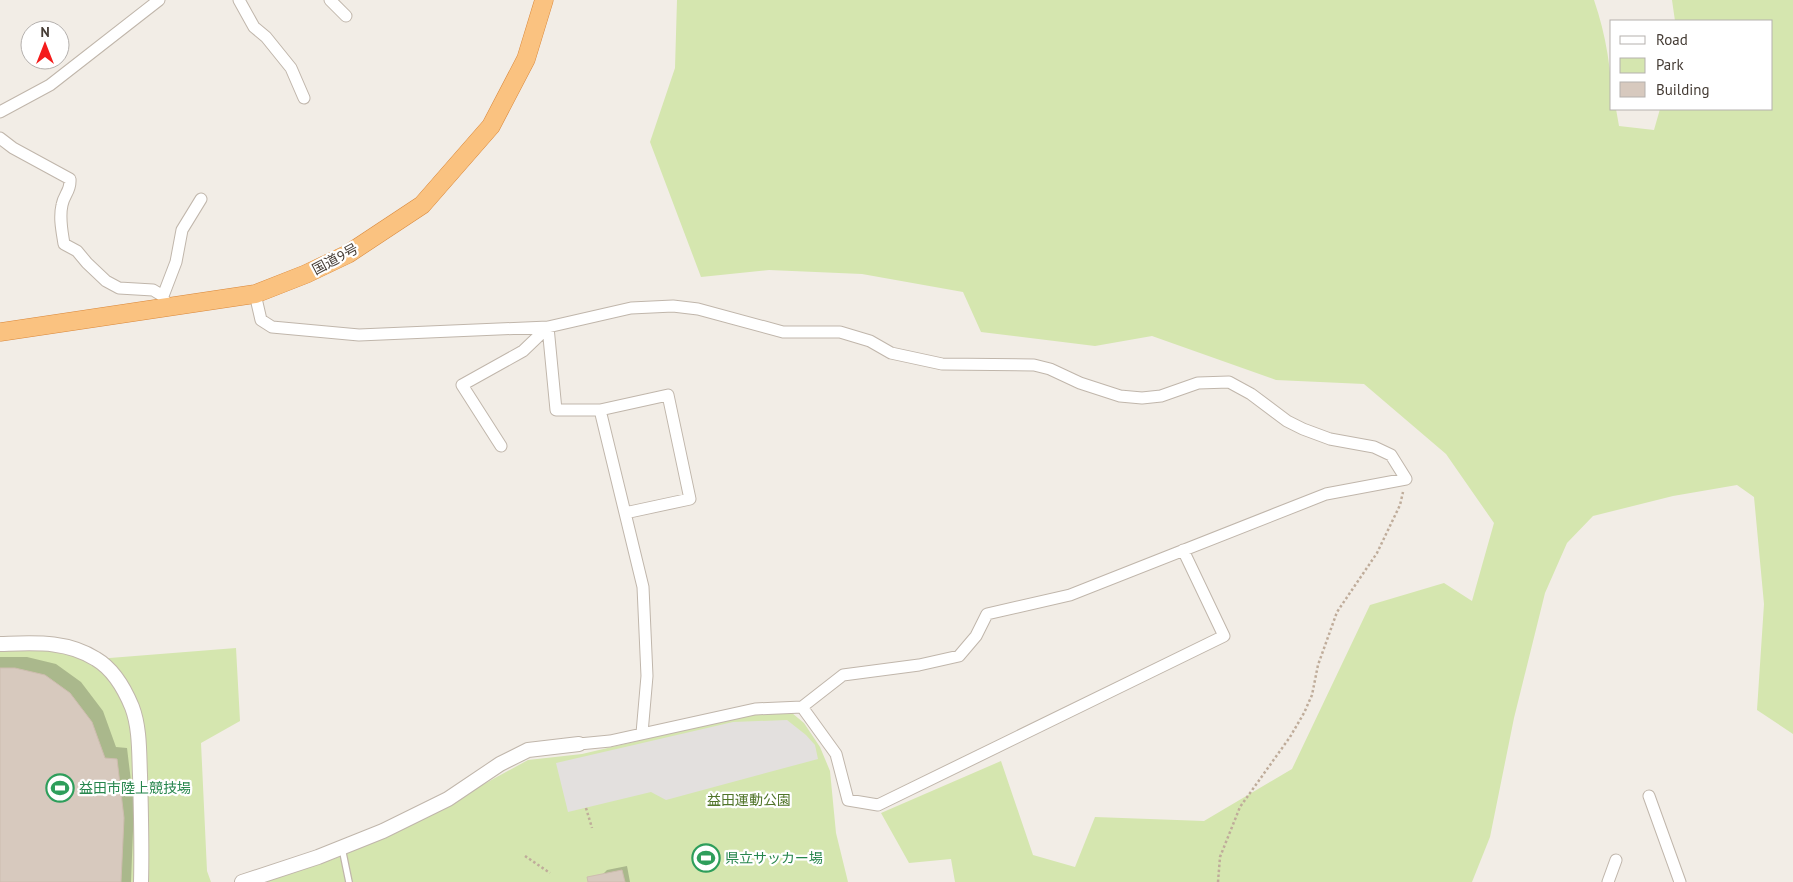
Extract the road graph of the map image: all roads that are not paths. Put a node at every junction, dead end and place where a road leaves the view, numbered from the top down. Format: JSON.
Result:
{"nodes":[{"id":1,"x":159,"y":0,"type":"edge"},
{"id":2,"x":239,"y":0,"type":"edge"},
{"id":3,"x":330,"y":0,"type":"edge"},
{"id":4,"x":544,"y":0,"type":"edge"},
{"id":5,"x":346,"y":16,"type":"dead end"},
{"id":6,"x":304,"y":98,"type":"dead end"},
{"id":7,"x":0,"y":112,"type":"edge"},
{"id":8,"x":0,"y":138,"type":"edge"},
{"id":9,"x":201,"y":199,"type":"dead end"},
{"id":10,"x":254,"y":294,"type":"junction"},
{"id":11,"x":165,"y":301,"type":"junction"},
{"id":12,"x":548,"y":326,"type":"junction"},
{"id":13,"x":0,"y":332,"type":"edge"},
{"id":14,"x":600,"y":410,"type":"junction"},
{"id":15,"x":501,"y":446,"type":"dead end"},
{"id":16,"x":625,"y":513,"type":"junction"},
{"id":17,"x":1183,"y":550,"type":"junction"},
{"id":18,"x":0,"y":644,"type":"edge"},
{"id":19,"x":802,"y":706,"type":"junction"},
{"id":20,"x":642,"y":733,"type":"junction"},
{"id":21,"x":580,"y":744,"type":"joint"},
{"id":22,"x":1649,"y":796,"type":"dead end"},
{"id":23,"x":342,"y":848,"type":"junction"},
{"id":24,"x":1616,"y":860,"type":"dead end"},
{"id":25,"x":141,"y":882,"type":"edge"},
{"id":26,"x":242,"y":882,"type":"edge"},
{"id":27,"x":349,"y":882,"type":"edge"},
{"id":28,"x":1608,"y":882,"type":"edge"},
{"id":29,"x":1680,"y":882,"type":"edge"}],
"edges":[{"from":1,"to":7,"type":"street"},
{"from":2,"to":6,"type":"street"},
{"from":3,"to":5,"type":"street"},
{"from":4,"to":10,"type":"highway","name":"国道9号"},
{"from":8,"to":11,"type":"street"},
{"from":9,"to":11,"type":"street"},
{"from":10,"to":11,"type":"highway","name":"国道9号"},
{"from":10,"to":12,"type":"street"},
{"from":11,"to":13,"type":"highway","name":"国道9号"},
{"from":12,"to":14,"type":"street"},
{"from":12,"to":15,"type":"street"},
{"from":12,"to":17,"type":"street"},
{"from":14,"to":16,"type":"street"},
{"from":14,"to":16,"type":"street"},
{"from":16,"to":20,"type":"street"},
{"from":17,"to":19,"type":"street"},
{"from":17,"to":19,"type":"street"},
{"from":18,"to":25,"type":"street"},
{"from":19,"to":20,"type":"street"},
{"from":20,"to":21,"type":"street"},
{"from":21,"to":23,"type":"street"},
{"from":22,"to":29,"type":"street"},
{"from":23,"to":26,"type":"street"},
{"from":23,"to":27,"type":"lane"},
{"from":24,"to":28,"type":"street"}]}
